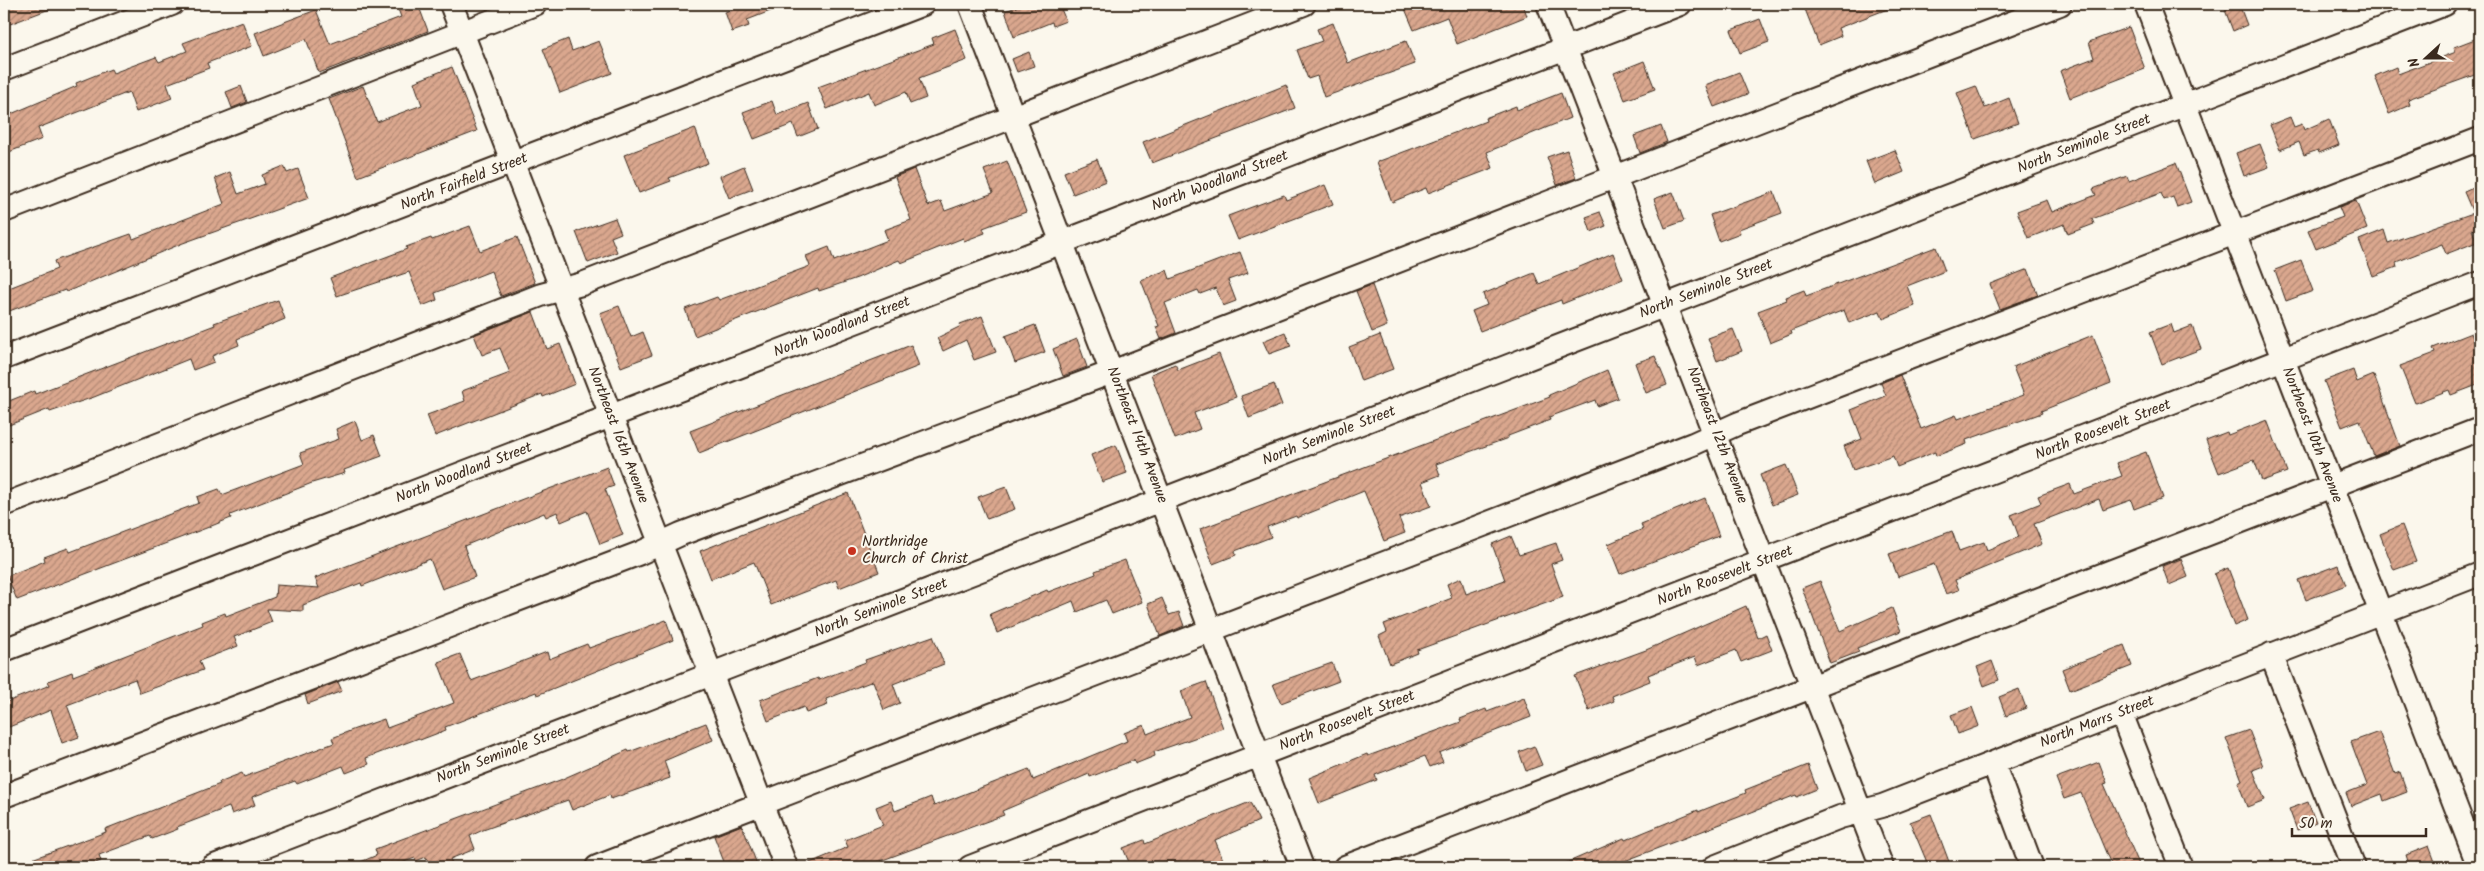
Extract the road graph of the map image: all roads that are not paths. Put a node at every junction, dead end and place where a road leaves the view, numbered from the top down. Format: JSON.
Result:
{"nodes":[{"id":1,"x":172,"y":4,"type":"edge"},
{"id":2,"x":451,"y":4,"type":"edge"},
{"id":3,"x":535,"y":4,"type":"edge"},
{"id":4,"x":923,"y":4,"type":"edge"},
{"id":5,"x":970,"y":4,"type":"edge"},
{"id":6,"x":1304,"y":4,"type":"edge"},
{"id":7,"x":1548,"y":4,"type":"edge"},
{"id":8,"x":1680,"y":4,"type":"edge"},
{"id":9,"x":2060,"y":4,"type":"edge"},
{"id":10,"x":2146,"y":4,"type":"edge"},
{"id":11,"x":2445,"y":4,"type":"edge"},
{"id":12,"x":462,"y":31,"type":"junction"},
{"id":13,"x":1566,"y":48,"type":"junction"},
{"id":14,"x":4,"y":69,"type":"edge"},
{"id":15,"x":2185,"y":105,"type":"junction"},
{"id":16,"x":1015,"y":117,"type":"junction"},
{"id":17,"x":2480,"y":139,"type":"edge"},
{"id":18,"x":513,"y":163,"type":"junction"},
{"id":19,"x":1615,"y":176,"type":"junction"},
{"id":20,"x":4,"y":211,"type":"edge"},
{"id":21,"x":2235,"y":234,"type":"junction"},
{"id":22,"x":1062,"y":242,"type":"junction"},
{"id":23,"x":2480,"y":284,"type":"edge"},
{"id":24,"x":562,"y":289,"type":"junction"},
{"id":25,"x":1666,"y":305,"type":"junction"},
{"id":26,"x":4,"y":358,"type":"edge"},
{"id":27,"x":2284,"y":361,"type":"junction"},
{"id":28,"x":1112,"y":372,"type":"junction"},
{"id":29,"x":611,"y":416,"type":"junction"},
{"id":30,"x":2480,"y":429,"type":"edge"},
{"id":31,"x":1716,"y":433,"type":"junction"},
{"id":32,"x":2332,"y":487,"type":"junction"},
{"id":33,"x":1162,"y":500,"type":"junction"},
{"id":34,"x":4,"y":505,"type":"edge"},
{"id":35,"x":660,"y":543,"type":"junction"},
{"id":36,"x":1765,"y":560,"type":"junction"},
{"id":37,"x":2480,"y":574,"type":"edge"},
{"id":38,"x":2381,"y":612,"type":"junction"},
{"id":39,"x":1212,"y":629,"type":"junction"},
{"id":40,"x":4,"y":650,"type":"edge"},
{"id":41,"x":2271,"y":654,"type":"junction"},
{"id":42,"x":710,"y":674,"type":"junction"},
{"id":43,"x":1814,"y":686,"type":"junction"},
{"id":44,"x":2121,"y":713,"type":"junction"},
{"id":45,"x":1260,"y":754,"type":"junction"},
{"id":46,"x":1992,"y":763,"type":"junction"},
{"id":47,"x":4,"y":796,"type":"edge"},
{"id":48,"x":760,"y":804,"type":"junction"},
{"id":49,"x":1861,"y":812,"type":"junction"},
{"id":50,"x":1729,"y":865,"type":"edge"},
{"id":51,"x":212,"y":867,"type":"edge"},
{"id":52,"x":597,"y":867,"type":"edge"},
{"id":53,"x":786,"y":867,"type":"edge"},
{"id":54,"x":970,"y":867,"type":"edge"},
{"id":55,"x":1302,"y":867,"type":"edge"},
{"id":56,"x":1345,"y":867,"type":"edge"},
{"id":57,"x":1882,"y":867,"type":"edge"},
{"id":58,"x":2032,"y":867,"type":"edge"},
{"id":59,"x":2181,"y":867,"type":"edge"},
{"id":60,"x":2354,"y":867,"type":"edge"},
{"id":61,"x":2479,"y":867,"type":"edge"}],
"edges":[{"from":1,"to":14,"type":"street"},
{"from":2,"to":12,"type":"street","name":"Northeast 16th Avenue"},
{"from":3,"to":12,"type":"street"},
{"from":4,"to":18,"type":"street","name":"North Fairfield Street"},
{"from":5,"to":16,"type":"street","name":"Northeast 14th Avenue"},
{"from":6,"to":16,"type":"street"},
{"from":7,"to":13,"type":"street","name":"Northeast 12th Avenue"},
{"from":8,"to":13,"type":"street","name":"North Woodland Street"},
{"from":9,"to":19,"type":"street"},
{"from":10,"to":15,"type":"street","name":"Northeast 10th Avenue"},
{"from":11,"to":15,"type":"street","name":"North Seminole Street"},
{"from":12,"to":18,"type":"street","name":"Northeast 16th Avenue"},
{"from":12,"to":20,"type":"street"},
{"from":13,"to":19,"type":"street","name":"Northeast 12th Avenue"},
{"from":13,"to":22,"type":"street","name":"North Woodland Street"},
{"from":15,"to":21,"type":"street","name":"Northeast 10th Avenue"},
{"from":15,"to":25,"type":"street","name":"North Seminole Street"},
{"from":16,"to":22,"type":"street","name":"Northeast 14th Avenue"},
{"from":16,"to":24,"type":"street"},
{"from":17,"to":21,"type":"street"},
{"from":18,"to":24,"type":"street","name":"Northeast 16th Avenue"},
{"from":18,"to":26,"type":"street","name":"North Fairfield Street"},
{"from":19,"to":25,"type":"street","name":"Northeast 12th Avenue"},
{"from":19,"to":28,"type":"street"},
{"from":21,"to":27,"type":"street","name":"Northeast 10th Avenue"},
{"from":21,"to":31,"type":"street"},
{"from":22,"to":28,"type":"street","name":"Northeast 14th Avenue"},
{"from":22,"to":29,"type":"street","name":"North Woodland Street"},
{"from":23,"to":27,"type":"street","name":"North Roosevelt Street"},
{"from":24,"to":29,"type":"street","name":"Northeast 16th Avenue"},
{"from":24,"to":34,"type":"street"},
{"from":25,"to":31,"type":"street","name":"Northeast 12th Avenue"},
{"from":25,"to":33,"type":"street","name":"North Seminole Street"},
{"from":27,"to":32,"type":"street","name":"Northeast 10th Avenue"},
{"from":27,"to":36,"type":"street","name":"North Roosevelt Street"},
{"from":28,"to":33,"type":"street","name":"Northeast 14th Avenue"},
{"from":28,"to":35,"type":"street"},
{"from":29,"to":35,"type":"street","name":"Northeast 16th Avenue"},
{"from":29,"to":40,"type":"street","name":"North Woodland Street"},
{"from":30,"to":32,"type":"street"},
{"from":31,"to":36,"type":"street","name":"Northeast 12th Avenue"},
{"from":31,"to":39,"type":"street"},
{"from":32,"to":38,"type":"street","name":"Northeast 10th Avenue"},
{"from":32,"to":43,"type":"street"},
{"from":33,"to":39,"type":"street","name":"Northeast 14th Avenue"},
{"from":33,"to":42,"type":"street","name":"North Seminole Street"},
{"from":35,"to":42,"type":"street","name":"Northeast 16th Avenue"},
{"from":35,"to":47,"type":"street"},
{"from":36,"to":43,"type":"street","name":"Northeast 12th Avenue"},
{"from":36,"to":45,"type":"street","name":"North Roosevelt Street"},
{"from":37,"to":38,"type":"street","name":"North Marrs Street"},
{"from":38,"to":41,"type":"street","name":"North Marrs Street"},
{"from":38,"to":61,"type":"street","name":"Northeast 10th Avenue"},
{"from":39,"to":45,"type":"street","name":"Northeast 14th Avenue"},
{"from":39,"to":48,"type":"street"},
{"from":41,"to":44,"type":"street","name":"North Marrs Street"},
{"from":41,"to":60,"type":"street"},
{"from":42,"to":48,"type":"street","name":"Northeast 16th Avenue"},
{"from":42,"to":51,"type":"street","name":"North Seminole Street"},
{"from":43,"to":49,"type":"street","name":"Northeast 12th Avenue"},
{"from":43,"to":56,"type":"street"},
{"from":44,"to":46,"type":"street","name":"North Marrs Street"},
{"from":44,"to":59,"type":"street"},
{"from":45,"to":54,"type":"street","name":"North Roosevelt Street"},
{"from":45,"to":55,"type":"street","name":"Northeast 14th Avenue"},
{"from":46,"to":49,"type":"street","name":"North Marrs Street"},
{"from":46,"to":58,"type":"street"},
{"from":48,"to":52,"type":"street"},
{"from":48,"to":53,"type":"street","name":"Northeast 16th Avenue"},
{"from":49,"to":50,"type":"street","name":"North Marrs Street"},
{"from":49,"to":57,"type":"street","name":"Northeast 12th Avenue"}]}
